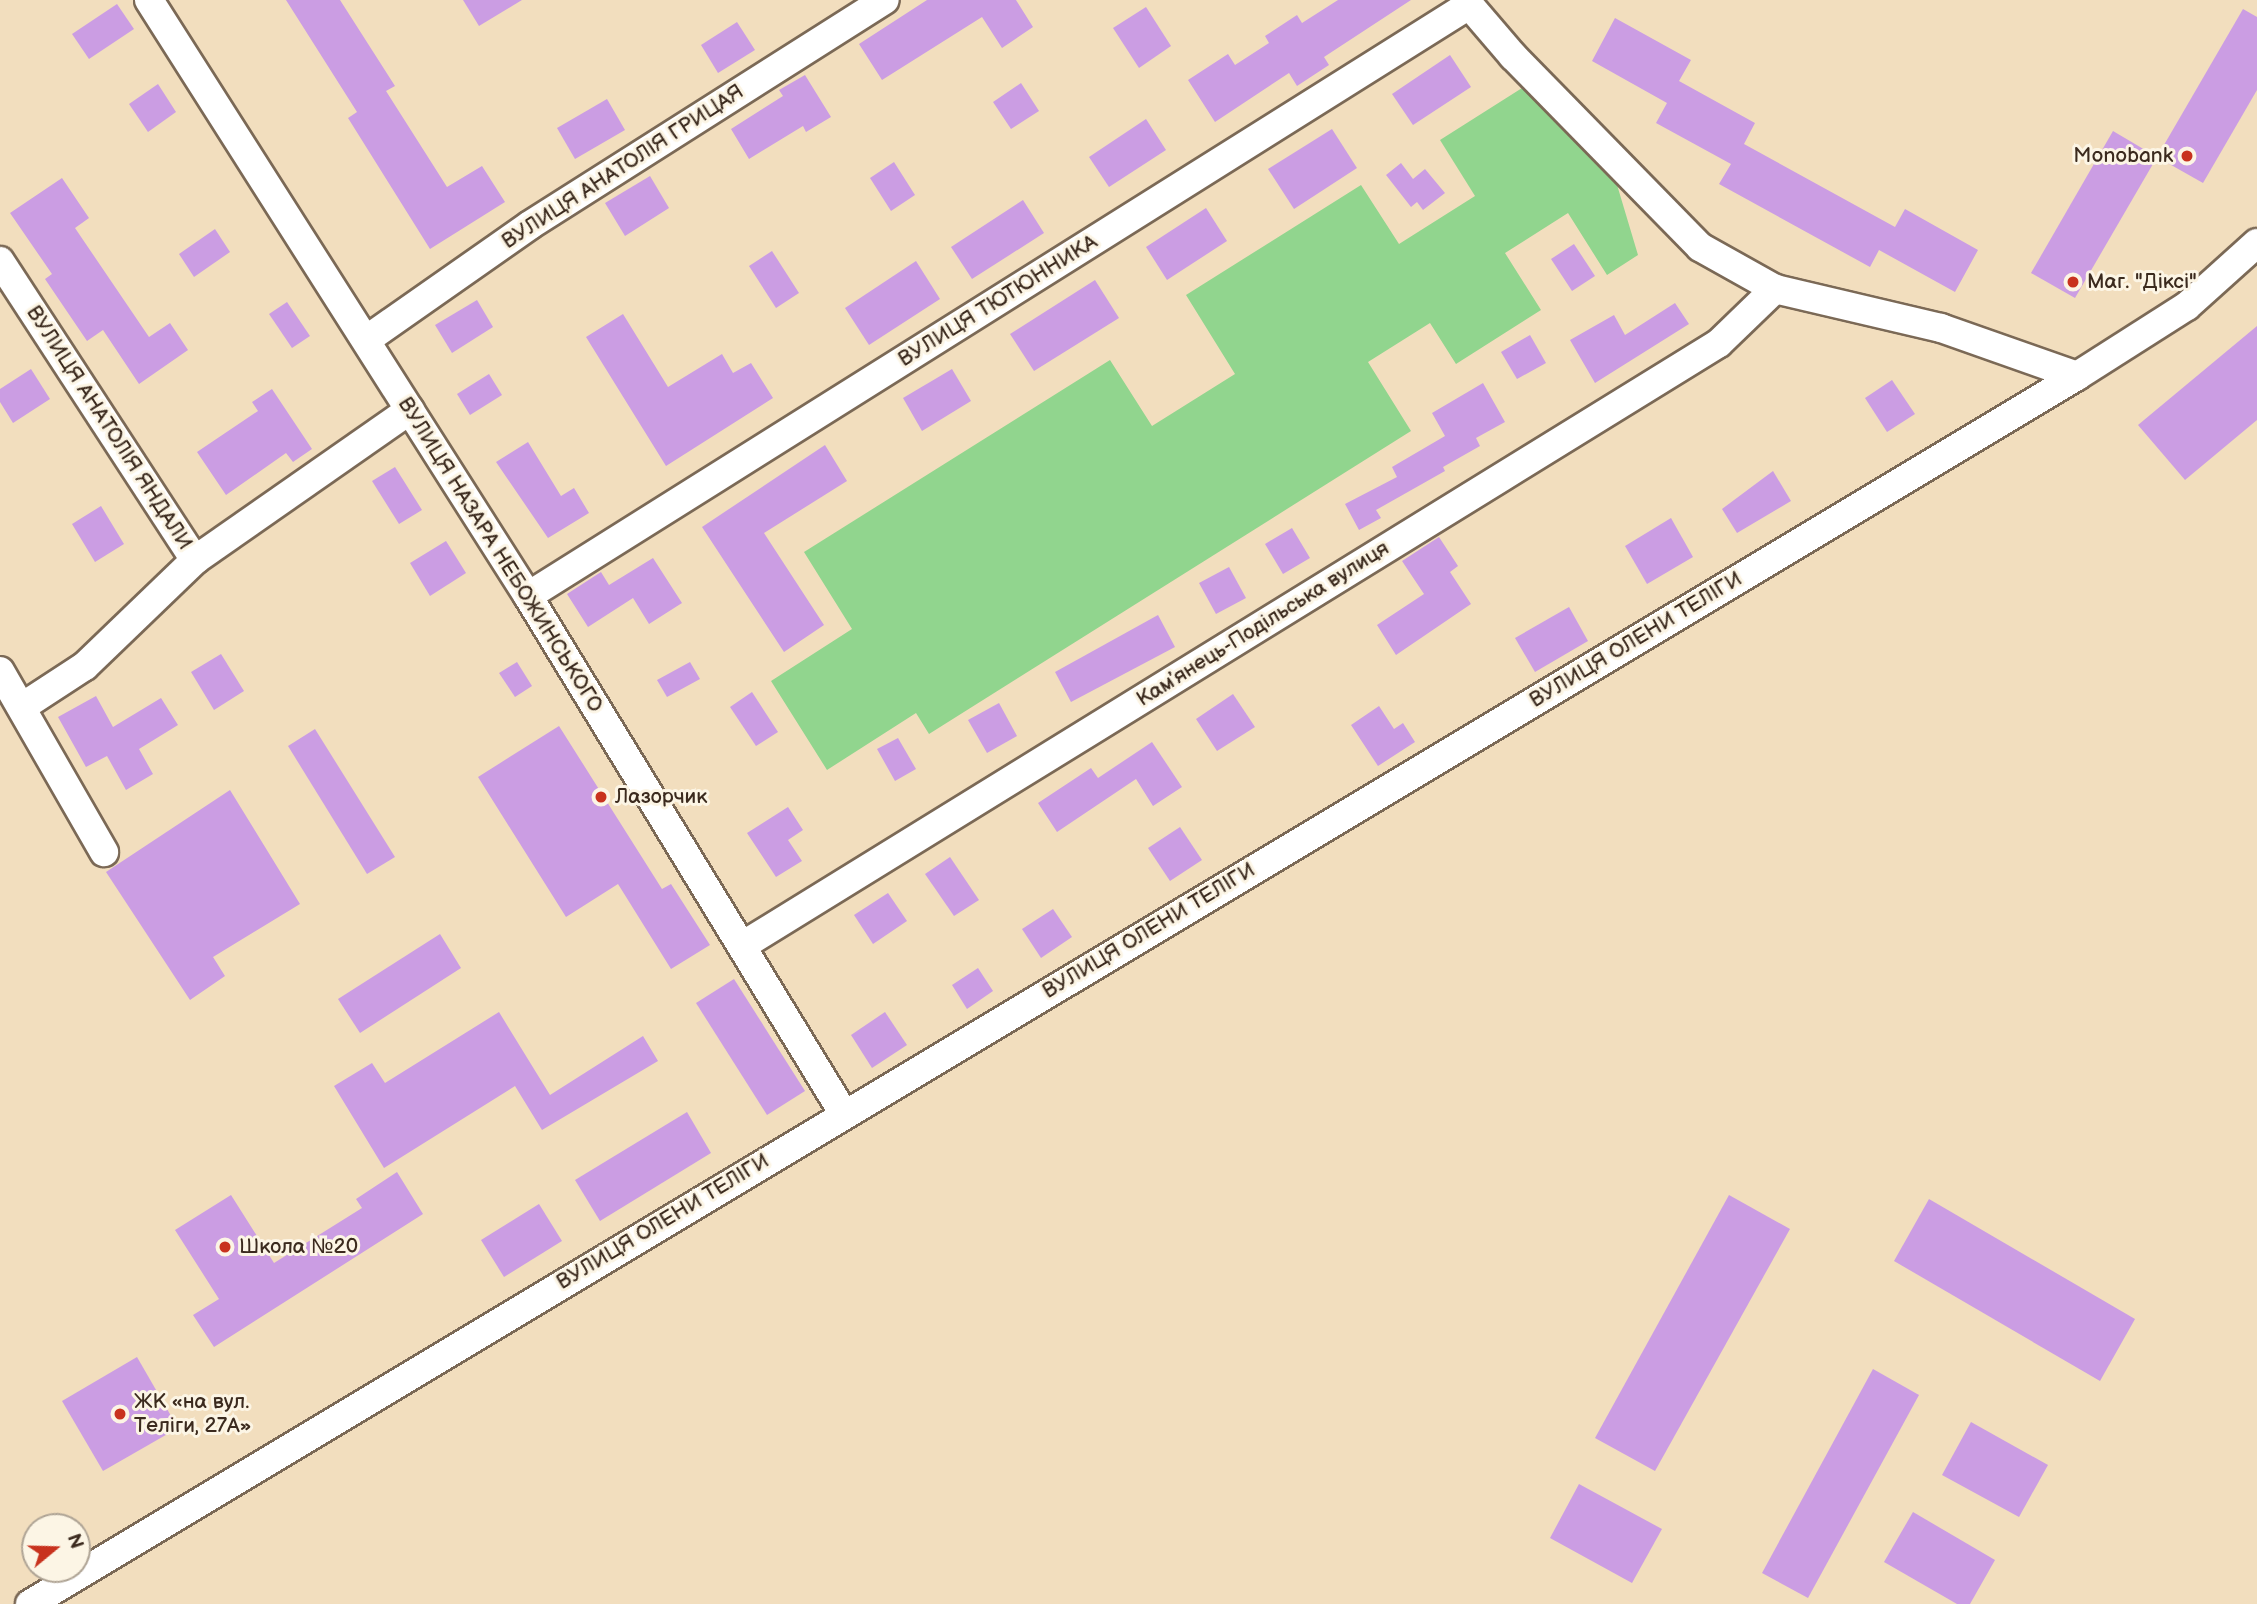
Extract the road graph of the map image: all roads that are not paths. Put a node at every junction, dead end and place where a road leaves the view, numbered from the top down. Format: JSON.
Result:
{"nodes":[{"id":1,"x":149,"y":0,"type":"edge"},
{"id":2,"x":884,"y":0,"type":"edge"},
{"id":3,"x":1467,"y":3,"type":"edge"},
{"id":4,"x":2257,"y":243,"type":"edge"},
{"id":5,"x":0,"y":261,"type":"edge"},
{"id":6,"x":1775,"y":289,"type":"junction"},
{"id":7,"x":366,"y":340,"type":"junction"},
{"id":8,"x":2077,"y":376,"type":"junction"},
{"id":9,"x":410,"y":410,"type":"junction"},
{"id":10,"x":195,"y":560,"type":"junction"},
{"id":11,"x":528,"y":597,"type":"junction"},
{"id":12,"x":0,"y":671,"type":"edge"},
{"id":13,"x":22,"y":708,"type":"junction"},
{"id":14,"x":104,"y":852,"type":"dead end"},
{"id":15,"x":742,"y":946,"type":"junction"},
{"id":16,"x":844,"y":1114,"type":"junction"},
{"id":17,"x":30,"y":1604,"type":"edge"}],
"edges":[{"from":1,"to":7,"type":"street","name":"ВУЛИЦЯ НАЗАРА НЕБОЖИНСЬКОГО"},
{"from":2,"to":7,"type":"street","name":"ВУЛИЦЯ АНАТОЛІЯ ГРИЦАЯ"},
{"from":3,"to":6,"type":"street"},
{"from":3,"to":11,"type":"street","name":"ВУЛИЦЯ ТЮТЮННИКА"},
{"from":4,"to":8,"type":"street","name":"ВУЛИЦЯ ОЛЕНИ ТЕЛІГИ"},
{"from":5,"to":10,"type":"street","name":"ВУЛИЦЯ АНАТОЛІЯ ЯНДАЛИ"},
{"from":6,"to":8,"type":"street"},
{"from":6,"to":15,"type":"street","name":"Камʼянець-Подільська вулиця"},
{"from":7,"to":9,"type":"street","name":"ВУЛИЦЯ НАЗАРА НЕБОЖИНСЬКОГО"},
{"from":8,"to":16,"type":"street","name":"ВУЛИЦЯ ОЛЕНИ ТЕЛІГИ"},
{"from":9,"to":10,"type":"street","name":"ВУЛИЦЯ АНАТОЛІЯ ЯНДАЛИ"},
{"from":9,"to":11,"type":"street","name":"ВУЛИЦЯ НАЗАРА НЕБОЖИНСЬКОГО"},
{"from":10,"to":13,"type":"street","name":"ВУЛИЦЯ АНАТОЛІЯ ЯНДАЛИ"},
{"from":11,"to":15,"type":"street","name":"ВУЛИЦЯ НАЗАРА НЕБОЖИНСЬКОГО"},
{"from":12,"to":13,"type":"street"},
{"from":13,"to":14,"type":"street"},
{"from":15,"to":16,"type":"street","name":"ВУЛИЦЯ НАЗАРА НЕБОЖИНСЬКОГО"},
{"from":16,"to":17,"type":"street","name":"ВУЛИЦЯ ОЛЕНИ ТЕЛІГИ"}]}
